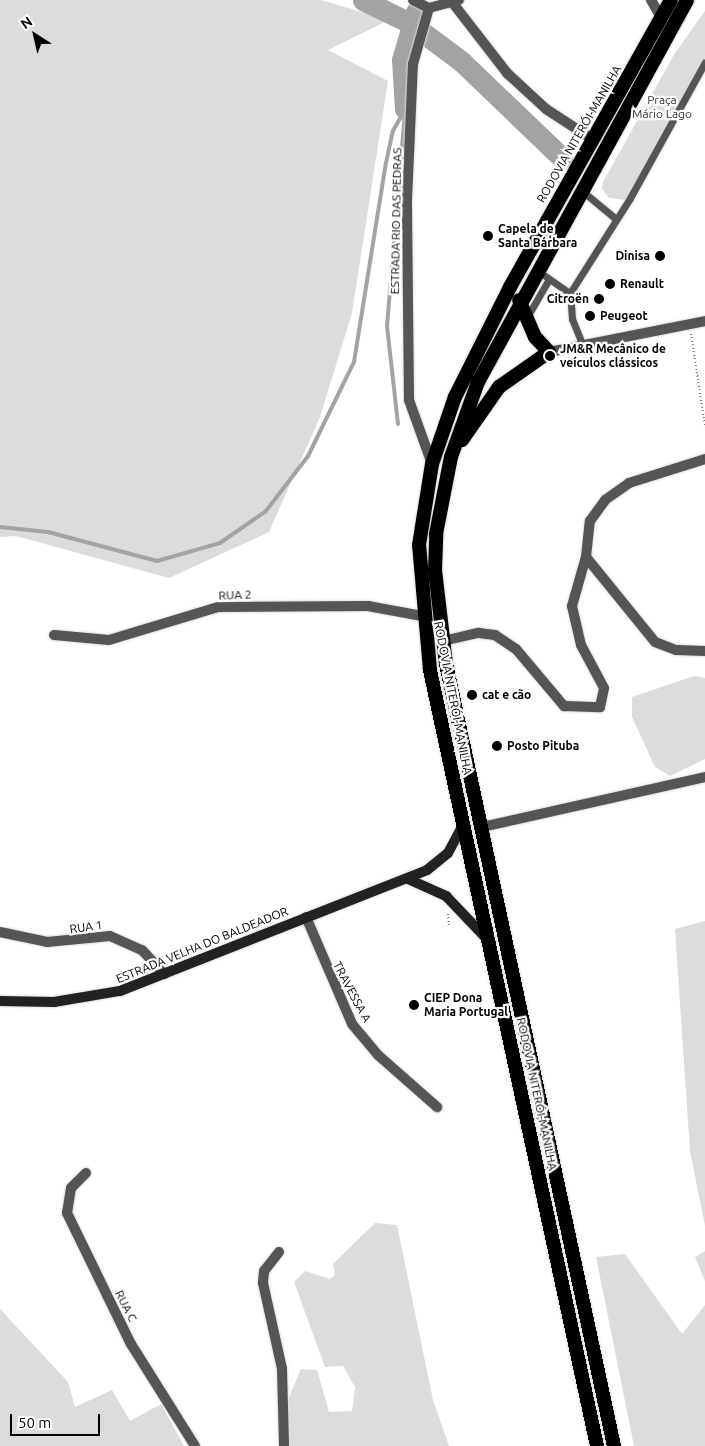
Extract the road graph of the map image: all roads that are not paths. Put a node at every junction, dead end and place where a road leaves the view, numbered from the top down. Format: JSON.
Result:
{"nodes":[{"id":1,"x":413,"y":0,"type":"edge"},
{"id":2,"x":651,"y":0,"type":"edge"},
{"id":3,"x":671,"y":0,"type":"edge"},
{"id":4,"x":687,"y":0,"type":"edge"},
{"id":5,"x":456,"y":1,"type":"edge"},
{"id":6,"x":429,"y":8,"type":"junction"},
{"id":7,"x":662,"y":19,"type":"junction"},
{"id":8,"x":705,"y":62,"type":"edge"},
{"id":9,"x":592,"y":139,"type":"junction"},
{"id":10,"x":581,"y":189,"type":"junction"},
{"id":11,"x":616,"y":219,"type":"junction"},
{"id":12,"x":544,"y":275,"type":"junction"},
{"id":13,"x":570,"y":293,"type":"junction"},
{"id":14,"x":519,"y":300,"type":"junction"},
{"id":15,"x":526,"y":319,"type":"junction"},
{"id":16,"x":705,"y":321,"type":"edge"},
{"id":17,"x":583,"y":346,"type":"junction"},
{"id":18,"x":549,"y":352,"type":"junction"},
{"id":19,"x":451,"y":457,"type":"junction"},
{"id":20,"x":705,"y":459,"type":"edge"},
{"id":21,"x":432,"y":464,"type":"junction"},
{"id":22,"x":586,"y":557,"type":"junction"},
{"id":23,"x":422,"y":616,"type":"junction"},
{"id":24,"x":54,"y":635,"type":"dead end"},
{"id":25,"x":443,"y":640,"type":"junction"},
{"id":26,"x":705,"y":651,"type":"edge"},
{"id":27,"x":705,"y":777,"type":"edge"},
{"id":28,"x":463,"y":824,"type":"junction"},
{"id":29,"x":482,"y":827,"type":"junction"},
{"id":30,"x":407,"y":879,"type":"junction"},
{"id":31,"x":306,"y":917,"type":"junction"},
{"id":32,"x":0,"y":932,"type":"edge"},
{"id":33,"x":491,"y":950,"type":"junction"},
{"id":34,"x":164,"y":974,"type":"junction"},
{"id":35,"x":0,"y":1001,"type":"edge"},
{"id":36,"x":437,"y":1108,"type":"dead end"},
{"id":37,"x":86,"y":1173,"type":"dead end"},
{"id":38,"x":278,"y":1252,"type":"dead end"},
{"id":39,"x":194,"y":1446,"type":"edge"},
{"id":40,"x":284,"y":1446,"type":"edge"},
{"id":41,"x":598,"y":1446,"type":"edge"},
{"id":42,"x":614,"y":1446,"type":"edge"}],
"edges":[{"from":1,"to":6,"type":"street"},
{"from":2,"to":7,"type":"street"},
{"from":3,"to":7,"type":"highway","name":"RODOVIA NITERÓI-MANILHA"},
{"from":4,"to":10,"type":"highway","name":"RODOVIA NITERÓI-MANILHA"},
{"from":5,"to":6,"type":"street"},
{"from":5,"to":9,"type":"street"},
{"from":6,"to":21,"type":"street","name":"ESTRADA RIO DAS PEDRAS"},
{"from":7,"to":9,"type":"highway","name":"RODOVIA NITERÓI-MANILHA"},
{"from":8,"to":11,"type":"lane"},
{"from":9,"to":21,"type":"highway","name":"RODOVIA NITERÓI-MANILHA"},
{"from":10,"to":11,"type":"lane"},
{"from":10,"to":12,"type":"highway","name":"RODOVIA NITERÓI-MANILHA"},
{"from":11,"to":13,"type":"lane"},
{"from":12,"to":13,"type":"lane"},
{"from":12,"to":14,"type":"highway","name":"RODOVIA NITERÓI-MANILHA"},
{"from":12,"to":15,"type":"lane"},
{"from":13,"to":17,"type":"lane"},
{"from":14,"to":15,"type":"highway"},
{"from":14,"to":19,"type":"highway","name":"RODOVIA NITERÓI-MANILHA"},
{"from":15,"to":18,"type":"highway"},
{"from":16,"to":17,"type":"street"},
{"from":17,"to":18,"type":"street"},
{"from":18,"to":19,"type":"highway"},
{"from":19,"to":25,"type":"highway","name":"RODOVIA NITERÓI-MANILHA"},
{"from":20,"to":22,"type":"street"},
{"from":21,"to":23,"type":"highway","name":"RODOVIA NITERÓI-MANILHA"},
{"from":22,"to":25,"type":"street"},
{"from":22,"to":26,"type":"street"},
{"from":23,"to":24,"type":"street","name":"RUA 2"},
{"from":23,"to":28,"type":"highway","name":"RODOVIA NITERÓI-MANILHA"},
{"from":25,"to":29,"type":"highway","name":"RODOVIA NITERÓI-MANILHA"},
{"from":27,"to":29,"type":"street"},
{"from":28,"to":30,"type":"main road","name":"ESTRADA VELHA DO BALDEADOR"},
{"from":28,"to":33,"type":"highway","name":"RODOVIA NITERÓI-MANILHA"},
{"from":29,"to":42,"type":"highway","name":"RODOVIA NITERÓI-MANILHA"},
{"from":30,"to":31,"type":"main road","name":"ESTRADA VELHA DO BALDEADOR"},
{"from":30,"to":33,"type":"main road"},
{"from":31,"to":34,"type":"main road","name":"ESTRADA VELHA DO BALDEADOR"},
{"from":31,"to":36,"type":"street","name":"TRAVESSA A"},
{"from":32,"to":34,"type":"street","name":"RUA 1"},
{"from":33,"to":41,"type":"highway","name":"RODOVIA NITERÓI-MANILHA"},
{"from":34,"to":35,"type":"main road","name":"ESTRADA VELHA DO BALDEADOR"},
{"from":37,"to":39,"type":"street","name":"RUA C"},
{"from":38,"to":40,"type":"street"}]}
